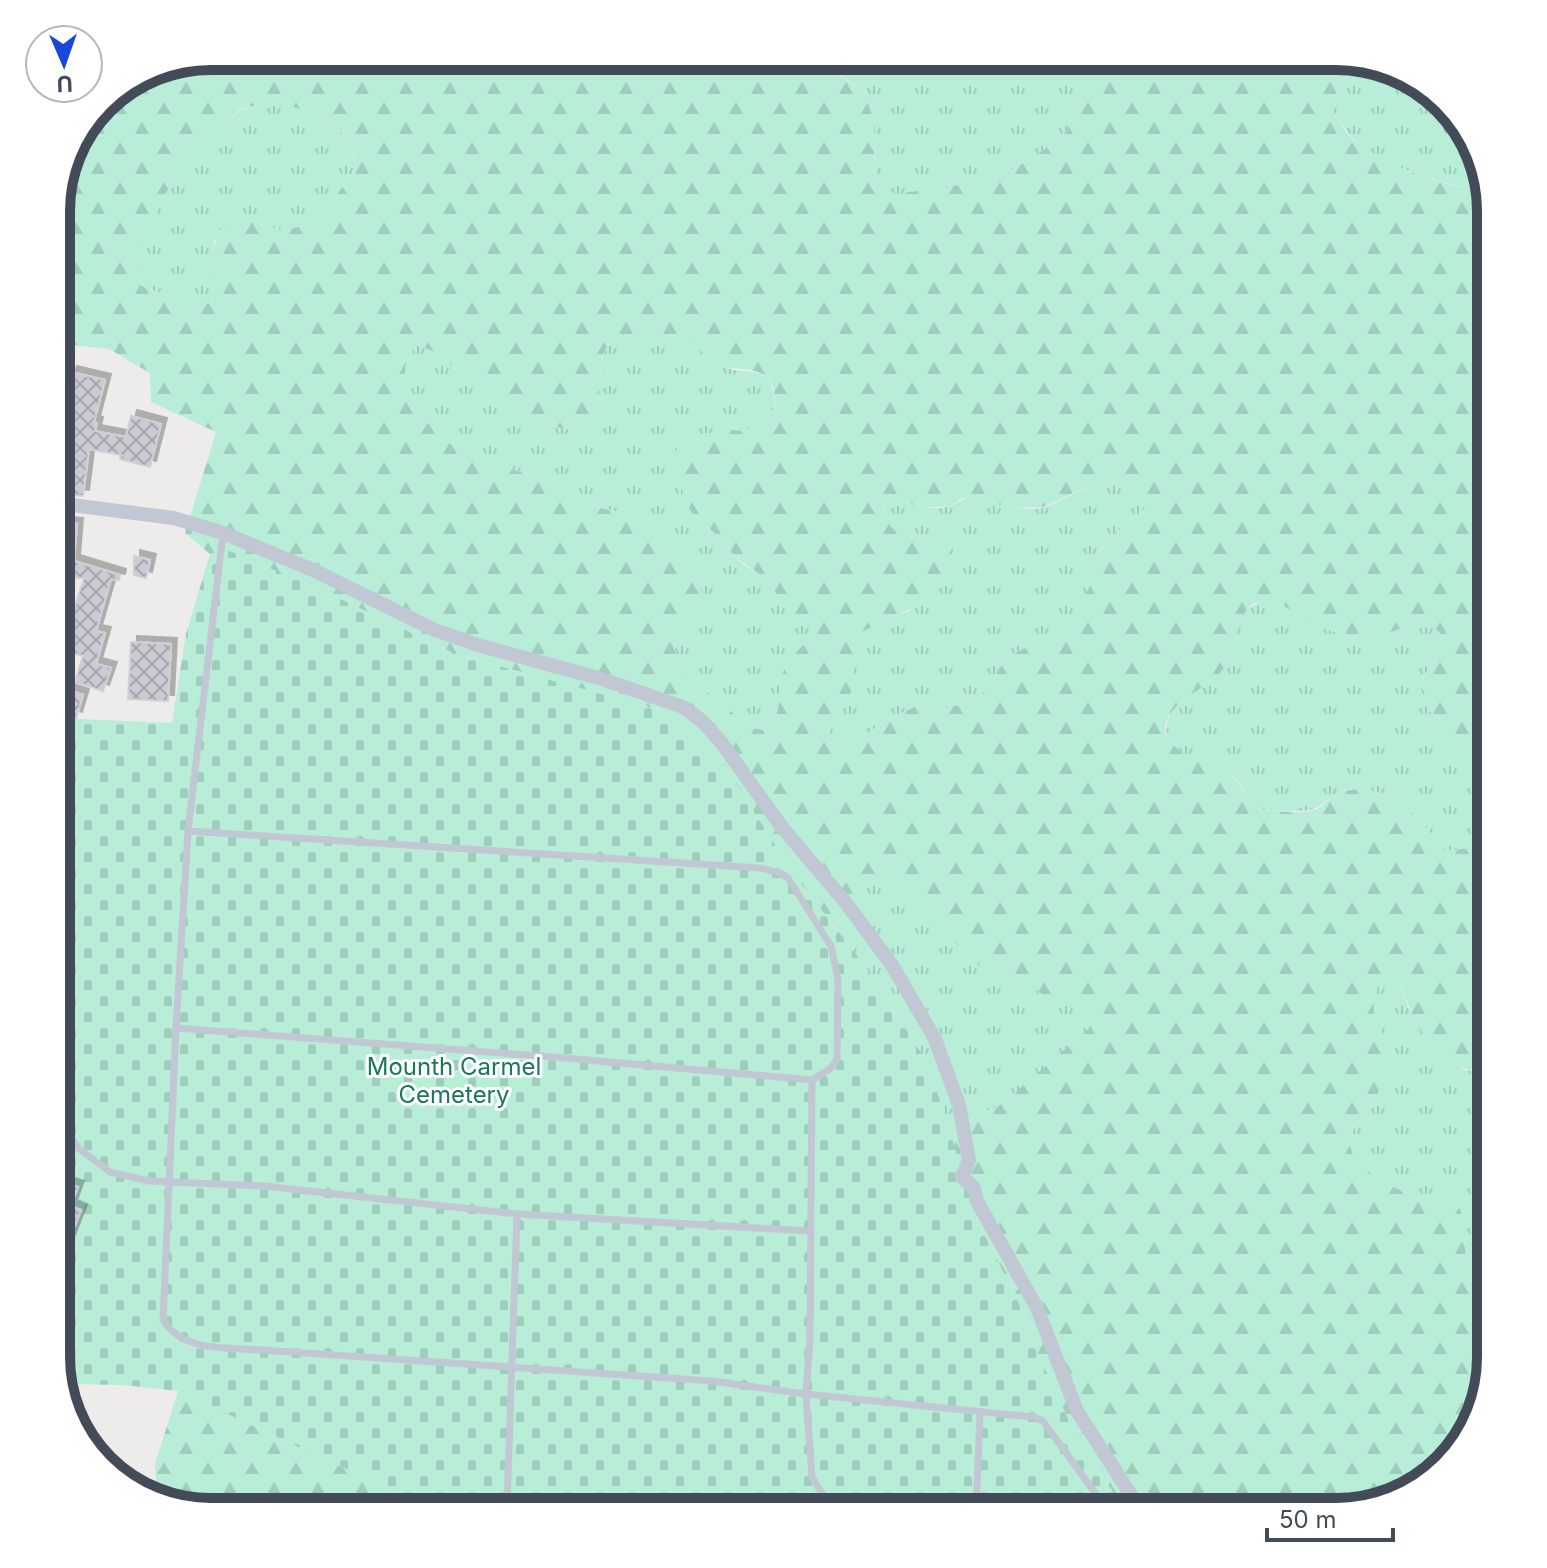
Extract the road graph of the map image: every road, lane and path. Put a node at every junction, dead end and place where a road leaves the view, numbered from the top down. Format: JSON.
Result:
{"nodes":[{"id":1,"x":70,"y":505,"type":"edge"},
{"id":2,"x":223,"y":533,"type":"junction"},
{"id":3,"x":188,"y":831,"type":"junction"},
{"id":4,"x":176,"y":1028,"type":"junction"},
{"id":5,"x":812,"y":1080,"type":"junction"},
{"id":6,"x":70,"y":1136,"type":"edge"},
{"id":7,"x":169,"y":1182,"type":"junction"},
{"id":8,"x":517,"y":1214,"type":"junction"},
{"id":9,"x":809,"y":1231,"type":"junction"},
{"id":10,"x":514,"y":1368,"type":"junction"},
{"id":11,"x":806,"y":1394,"type":"junction"},
{"id":12,"x":980,"y":1413,"type":"junction"},
{"id":13,"x":507,"y":1498,"type":"edge"},
{"id":14,"x":825,"y":1498,"type":"edge"},
{"id":15,"x":977,"y":1498,"type":"edge"},
{"id":16,"x":1098,"y":1498,"type":"edge"},
{"id":17,"x":1133,"y":1498,"type":"edge"}],
"edges":[{"from":1,"to":2,"type":"street"},
{"from":2,"to":3,"type":"lane"},
{"from":2,"to":17,"type":"street"},
{"from":3,"to":4,"type":"lane"},
{"from":3,"to":5,"type":"lane"},
{"from":4,"to":5,"type":"lane"},
{"from":4,"to":7,"type":"lane"},
{"from":5,"to":9,"type":"lane"},
{"from":6,"to":7,"type":"lane"},
{"from":7,"to":8,"type":"lane"},
{"from":7,"to":10,"type":"lane"},
{"from":8,"to":9,"type":"lane"},
{"from":8,"to":10,"type":"lane"},
{"from":9,"to":11,"type":"lane"},
{"from":10,"to":11,"type":"lane"},
{"from":10,"to":13,"type":"lane"},
{"from":11,"to":12,"type":"lane"},
{"from":11,"to":14,"type":"lane"},
{"from":12,"to":15,"type":"lane"},
{"from":12,"to":16,"type":"lane"}]}
